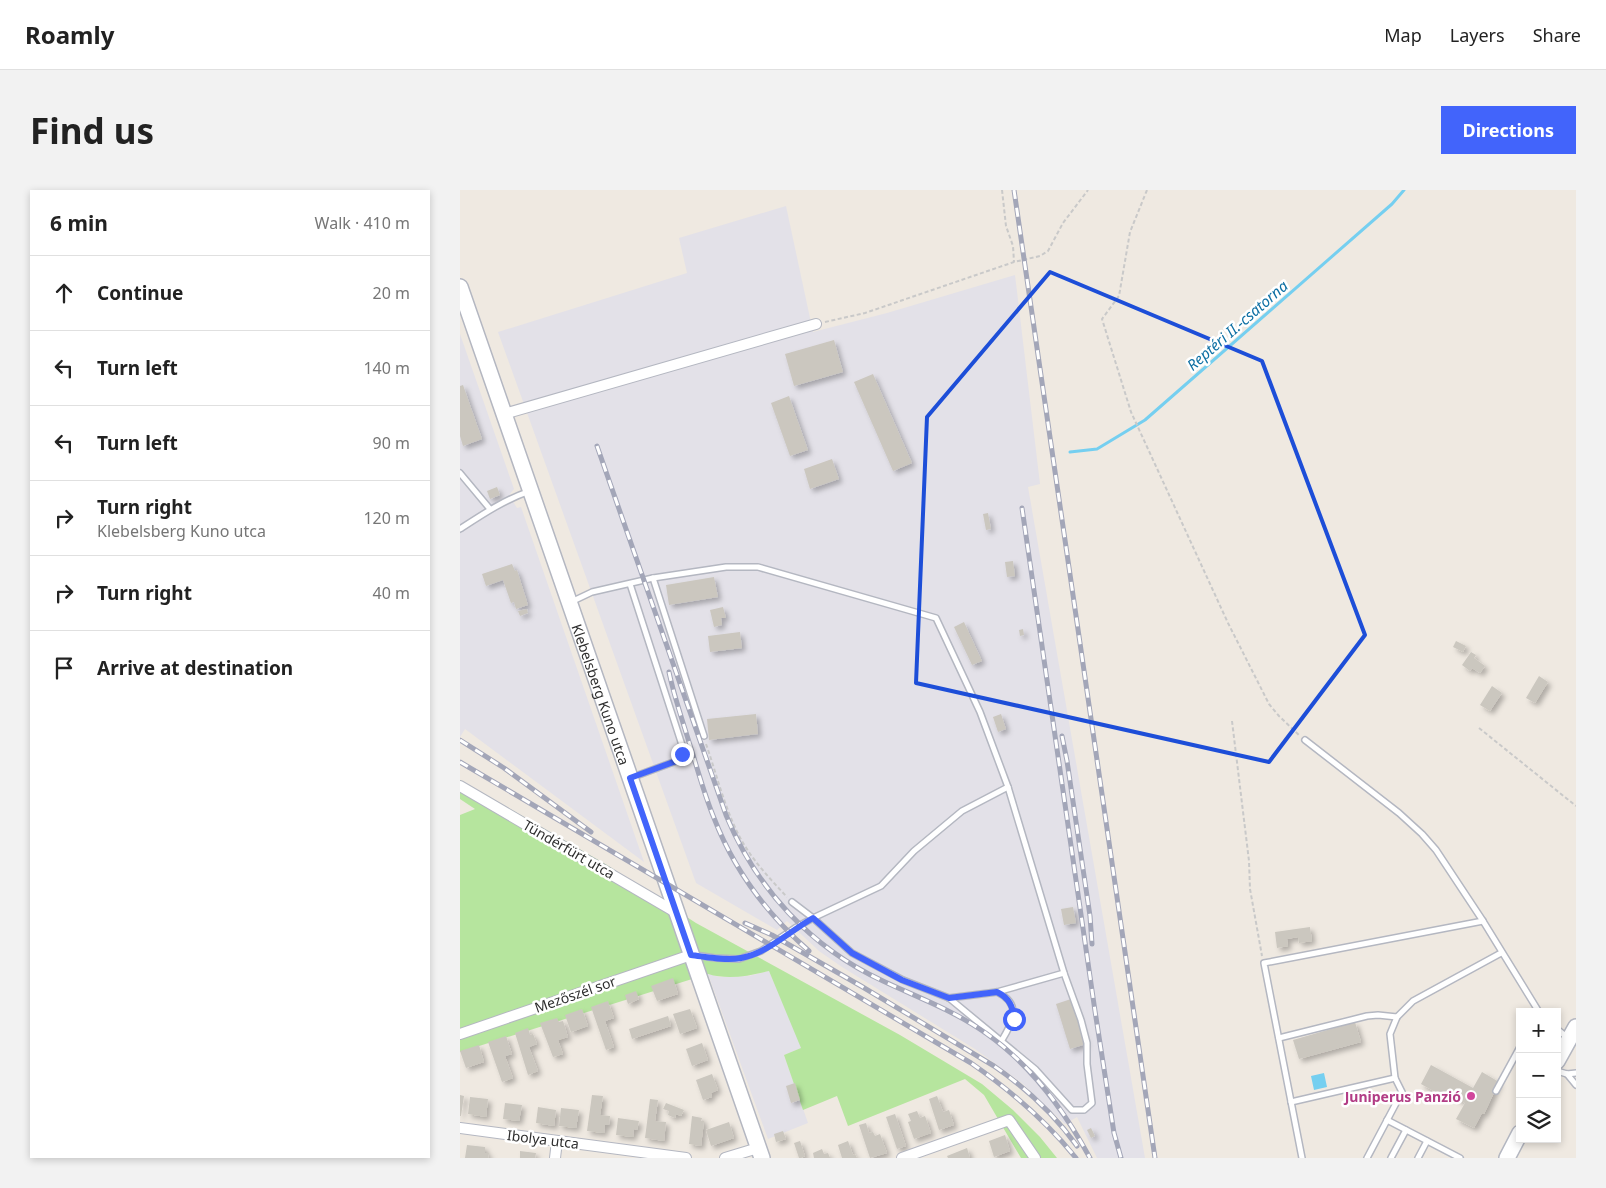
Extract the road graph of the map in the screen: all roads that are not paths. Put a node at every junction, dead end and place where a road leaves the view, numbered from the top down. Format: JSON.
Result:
{"nodes":[{"id":1,"x":460,"y":287,"type":"edge"},
{"id":2,"x":816,"y":324,"type":"road end"},
{"id":3,"x":504,"y":414,"type":"junction"},
{"id":4,"x":460,"y":473,"type":"edge"},
{"id":5,"x":530,"y":490,"type":"junction"},
{"id":6,"x":490,"y":509,"type":"junction"},
{"id":7,"x":460,"y":529,"type":"edge"},
{"id":8,"x":653,"y":578,"type":"junction"},
{"id":9,"x":630,"y":584,"type":"junction"},
{"id":10,"x":569,"y":603,"type":"junction"},
{"id":11,"x":704,"y":736,"type":"road end"},
{"id":12,"x":1305,"y":740,"type":"road end"},
{"id":13,"x":630,"y":778,"type":"junction"},
{"id":14,"x":460,"y":786,"type":"edge"},
{"id":15,"x":1008,"y":787,"type":"junction"},
{"id":16,"x":792,"y":902,"type":"road end"},
{"id":17,"x":678,"y":913,"type":"junction"},
{"id":18,"x":813,"y":918,"type":"junction"},
{"id":19,"x":1483,"y":921,"type":"junction"},
{"id":20,"x":1501,"y":953,"type":"junction"},
{"id":21,"x":691,"y":955,"type":"junction"},
{"id":22,"x":1064,"y":973,"type":"junction"},
{"id":23,"x":997,"y":992,"type":"junction"},
{"id":24,"x":949,"y":998,"type":"junction"},
{"id":25,"x":1536,"y":1008,"type":"edge"},
{"id":26,"x":1397,"y":1018,"type":"junction"},
{"id":27,"x":1568,"y":1032,"type":"edge"},
{"id":28,"x":460,"y":1034,"type":"edge"},
{"id":29,"x":1278,"y":1038,"type":"junction"},
{"id":30,"x":1002,"y":1040,"type":"junction"},
{"id":31,"x":1517,"y":1053,"type":"edge"},
{"id":32,"x":1560,"y":1053,"type":"edge"},
{"id":33,"x":1561,"y":1072,"type":"edge"},
{"id":34,"x":1576,"y":1073,"type":"edge"},
{"id":35,"x":1567,"y":1074,"type":"junction"},
{"id":36,"x":1395,"y":1078,"type":"junction"},
{"id":37,"x":1576,"y":1085,"type":"edge"},
{"id":38,"x":1496,"y":1090,"type":"dead end"},
{"id":39,"x":1291,"y":1102,"type":"junction"},
{"id":40,"x":1388,"y":1120,"type":"junction"},
{"id":41,"x":460,"y":1128,"type":"edge"},
{"id":42,"x":1406,"y":1130,"type":"junction"},
{"id":43,"x":557,"y":1141,"type":"junction"},
{"id":44,"x":1427,"y":1141,"type":"junction"},
{"id":45,"x":1516,"y":1141,"type":"edge"},
{"id":46,"x":760,"y":1153,"type":"edge"},
{"id":47,"x":555,"y":1158,"type":"edge"},
{"id":48,"x":686,"y":1158,"type":"edge"},
{"id":49,"x":725,"y":1158,"type":"edge"},
{"id":50,"x":902,"y":1158,"type":"edge"},
{"id":51,"x":1035,"y":1158,"type":"edge"},
{"id":52,"x":1302,"y":1158,"type":"edge"},
{"id":53,"x":1367,"y":1158,"type":"edge"},
{"id":54,"x":1391,"y":1158,"type":"edge"},
{"id":55,"x":1418,"y":1158,"type":"edge"},
{"id":56,"x":1460,"y":1158,"type":"edge"},
{"id":57,"x":1507,"y":1158,"type":"edge"}],
"edges":[{"from":1,"to":3,"type":"street","name":"Klebelsberg Kuno utca"},
{"from":2,"to":3,"type":"street"},
{"from":3,"to":5,"type":"street","name":"Klebelsberg Kuno utca"},
{"from":4,"to":6,"type":"lane"},
{"from":5,"to":6,"type":"lane"},
{"from":5,"to":10,"type":"street","name":"Klebelsberg Kuno utca"},
{"from":6,"to":7,"type":"lane"},
{"from":8,"to":9,"type":"lane"},
{"from":8,"to":11,"type":"lane"},
{"from":8,"to":15,"type":"lane"},
{"from":9,"to":10,"type":"lane"},
{"from":9,"to":13,"type":"lane"},
{"from":10,"to":13,"type":"street","name":"Klebelsberg Kuno utca"},
{"from":12,"to":19,"type":"lane"},
{"from":13,"to":17,"type":"street","name":"Klebelsberg Kuno utca"},
{"from":14,"to":17,"type":"street","name":"Tündérfürt utca"},
{"from":15,"to":18,"type":"lane"},
{"from":15,"to":22,"type":"lane"},
{"from":16,"to":18,"type":"lane"},
{"from":17,"to":21,"type":"street","name":"Klebelsberg Kuno utca"},
{"from":18,"to":21,"type":"lane"},
{"from":18,"to":24,"type":"lane"},
{"from":19,"to":20,"type":"lane"},
{"from":19,"to":29,"type":"lane"},
{"from":20,"to":25,"type":"lane"},
{"from":20,"to":26,"type":"lane"},
{"from":21,"to":28,"type":"street","name":"Mezőszél sor"},
{"from":21,"to":46,"type":"street","name":"Klebelsberg Kuno utca"},
{"from":22,"to":23,"type":"lane"},
{"from":22,"to":30,"type":"lane"},
{"from":23,"to":24,"type":"lane"},
{"from":23,"to":30,"type":"lane"},
{"from":24,"to":30,"type":"lane"},
{"from":26,"to":29,"type":"lane"},
{"from":26,"to":36,"type":"lane"},
{"from":27,"to":32,"type":"street"},
{"from":29,"to":39,"type":"lane"},
{"from":31,"to":38,"type":"lane"},
{"from":33,"to":35,"type":"lane"},
{"from":34,"to":35,"type":"lane"},
{"from":35,"to":37,"type":"lane"},
{"from":36,"to":39,"type":"lane"},
{"from":36,"to":40,"type":"lane"},
{"from":39,"to":52,"type":"lane"},
{"from":40,"to":42,"type":"lane"},
{"from":40,"to":53,"type":"lane"},
{"from":41,"to":43,"type":"street","name":"Ibolya utca"},
{"from":42,"to":44,"type":"lane"},
{"from":42,"to":54,"type":"lane"},
{"from":43,"to":47,"type":"street"},
{"from":43,"to":48,"type":"street","name":"Ibolya utca"},
{"from":44,"to":55,"type":"lane"},
{"from":44,"to":56,"type":"lane"},
{"from":45,"to":57,"type":"street"},
{"from":46,"to":49,"type":"street"},
{"from":50,"to":51,"type":"street"}]}
